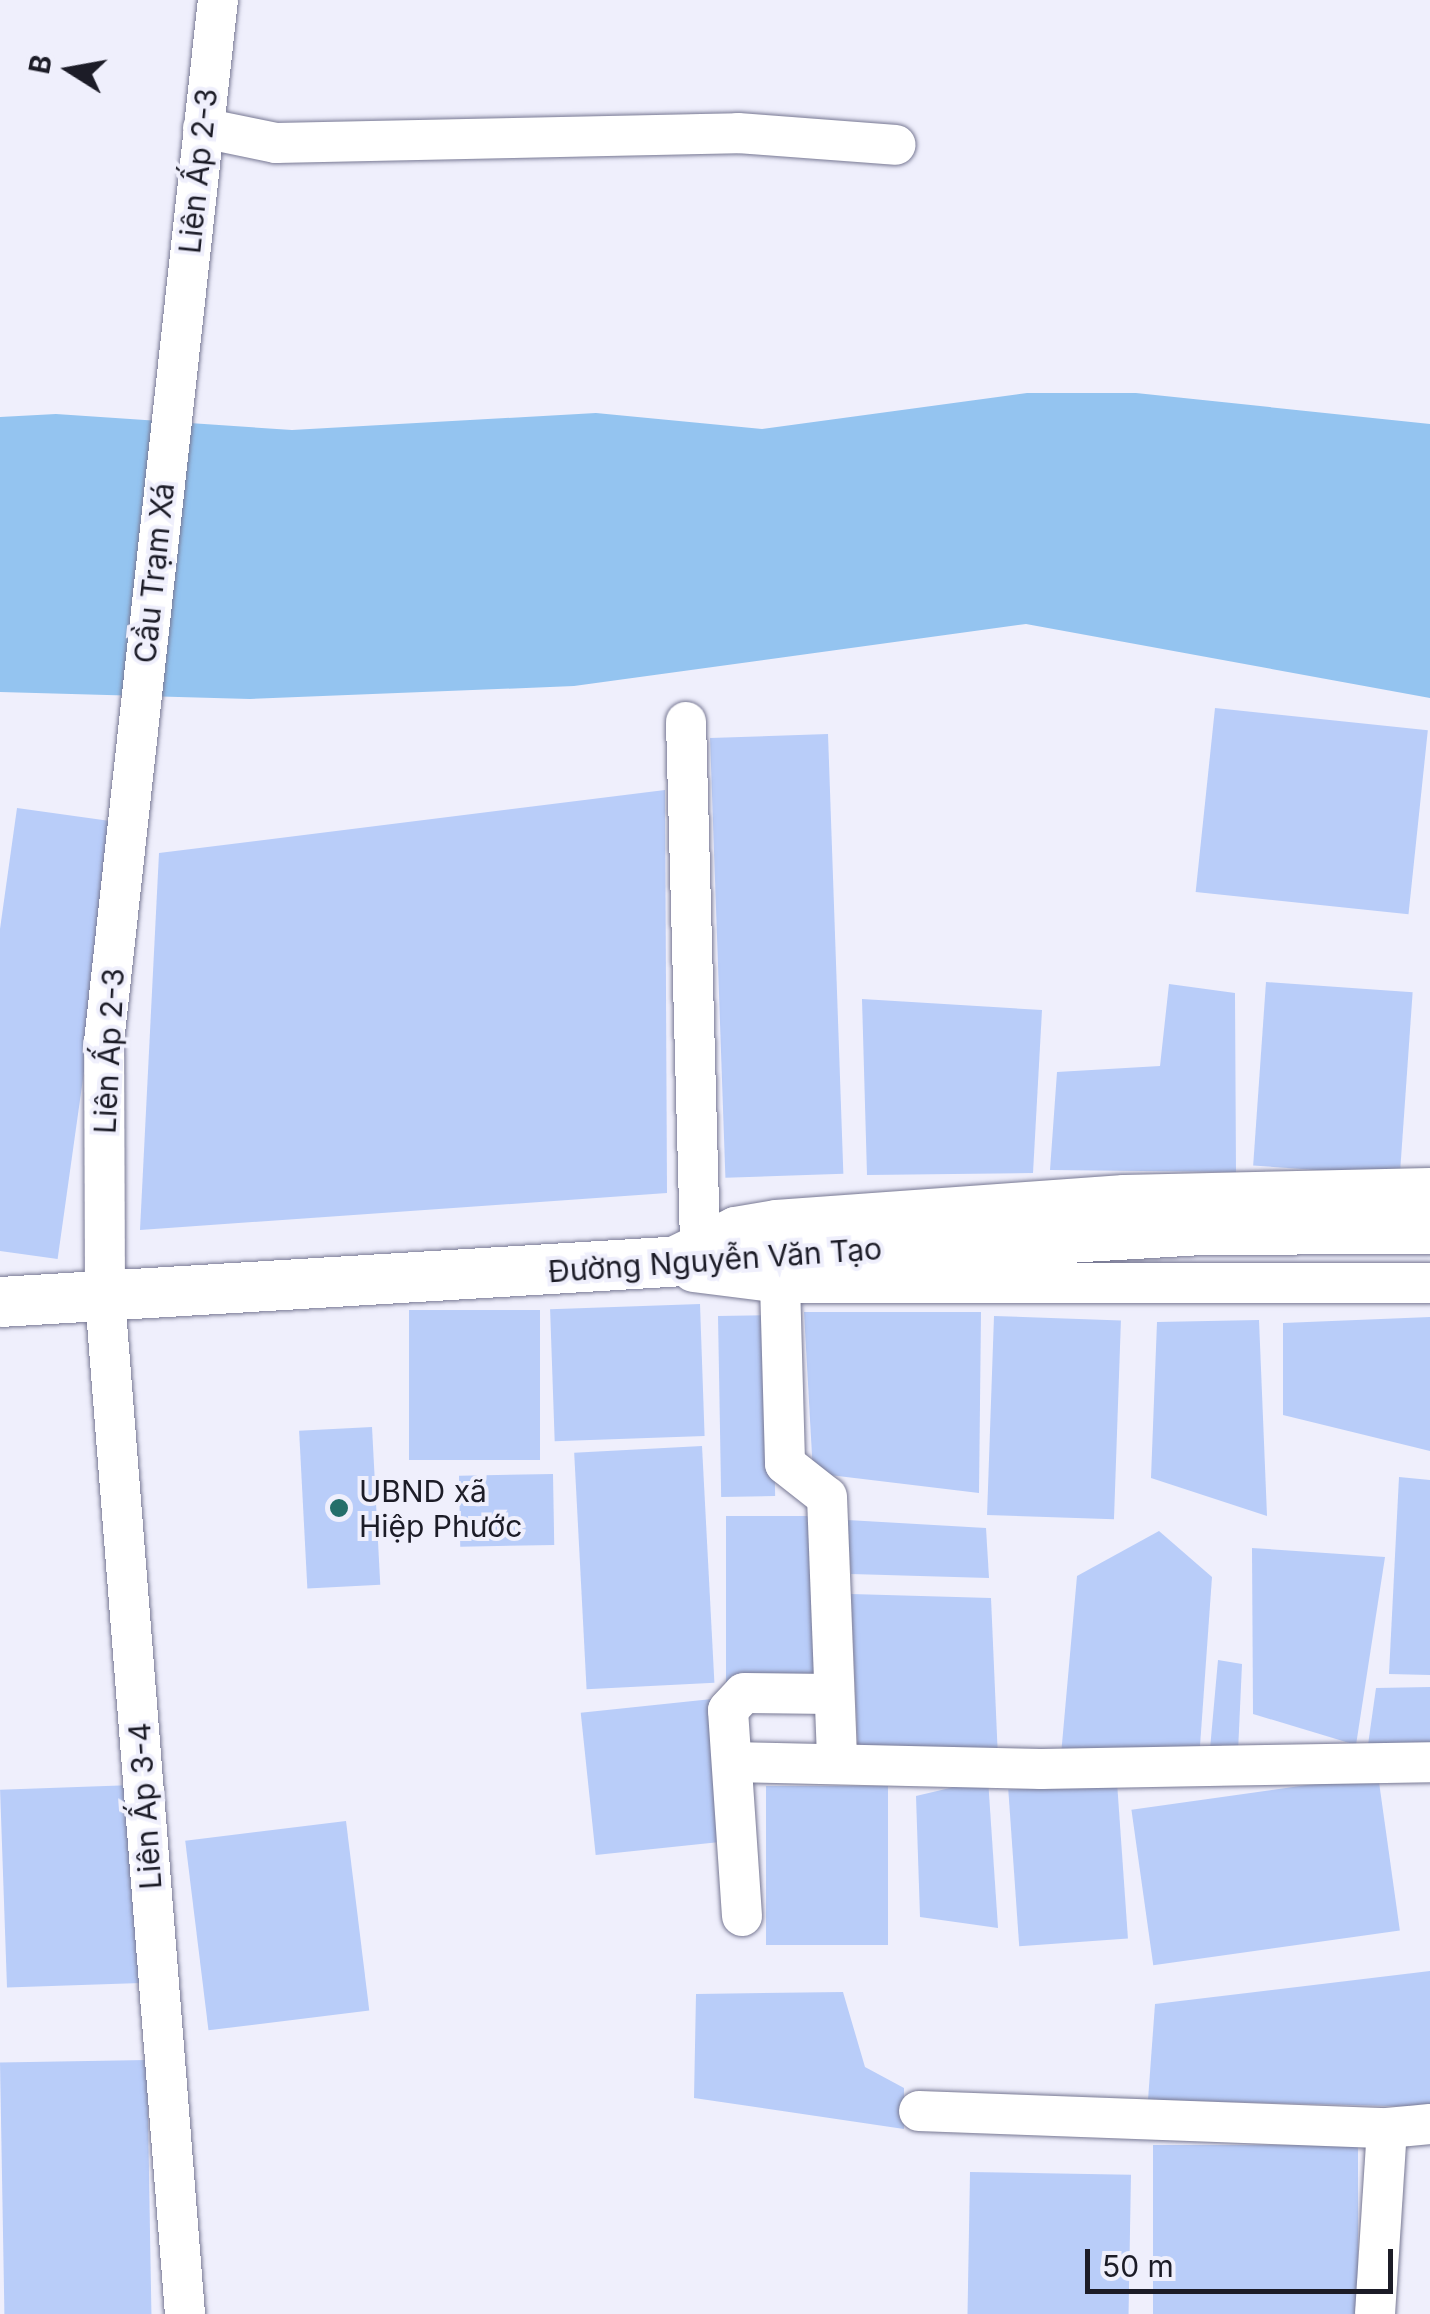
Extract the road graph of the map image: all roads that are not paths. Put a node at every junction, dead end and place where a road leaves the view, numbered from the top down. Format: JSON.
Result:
{"nodes":[{"id":1,"x":218,"y":0,"type":"edge"},
{"id":2,"x":203,"y":128,"type":"junction"},
{"id":3,"x":896,"y":145,"type":"dead end"},
{"id":4,"x":179,"y":342,"type":"joint"},
{"id":5,"x":686,"y":722,"type":"dead end"},
{"id":6,"x":130,"y":805,"type":"joint"},
{"id":7,"x":1430,"y":1188,"type":"edge"},
{"id":8,"x":1430,"y":1229,"type":"edge"},
{"id":9,"x":680,"y":1254,"type":"junction"},
{"id":10,"x":1430,"y":1282,"type":"edge"},
{"id":11,"x":780,"y":1284,"type":"junction"},
{"id":12,"x":105,"y":1297,"type":"junction"},
{"id":13,"x":0,"y":1302,"type":"edge"},
{"id":14,"x":833,"y":1694,"type":"junction"},
{"id":15,"x":837,"y":1761,"type":"junction"},
{"id":16,"x":732,"y":1762,"type":"junction"},
{"id":17,"x":1430,"y":1762,"type":"edge"},
{"id":18,"x":742,"y":1916,"type":"dead end"},
{"id":19,"x":918,"y":2111,"type":"dead end"},
{"id":20,"x":1430,"y":2124,"type":"edge"},
{"id":21,"x":1387,"y":2128,"type":"junction"},
{"id":22,"x":184,"y":2314,"type":"edge"},
{"id":23,"x":1376,"y":2314,"type":"edge"}],
"edges":[{"from":1,"to":2,"type":"street","name":"Liên Ấp 2-3"},
{"from":2,"to":3,"type":"street"},
{"from":2,"to":4,"type":"street","name":"Liên Ấp 2-3"},
{"from":4,"to":6,"type":"street","name":"Cầu Trạm Xá"},
{"from":5,"to":9,"type":"street"},
{"from":6,"to":12,"type":"street","name":"Liên Ấp 2-3"},
{"from":7,"to":9,"type":"street"},
{"from":8,"to":9,"type":"main road","name":"Đường Nguyễn Văn Tạo"},
{"from":9,"to":11,"type":"street"},
{"from":9,"to":12,"type":"main road","name":"Đường Nguyễn Văn Tạo"},
{"from":10,"to":11,"type":"street"},
{"from":11,"to":14,"type":"street"},
{"from":12,"to":13,"type":"main road","name":"Đường Nguyễn Văn Tạo"},
{"from":12,"to":22,"type":"street","name":"Liên Ấp 3-4"},
{"from":14,"to":15,"type":"street"},
{"from":14,"to":16,"type":"street"},
{"from":15,"to":16,"type":"street"},
{"from":15,"to":17,"type":"street"},
{"from":16,"to":18,"type":"street"},
{"from":19,"to":21,"type":"street"},
{"from":20,"to":21,"type":"street"},
{"from":21,"to":23,"type":"street"}]}
